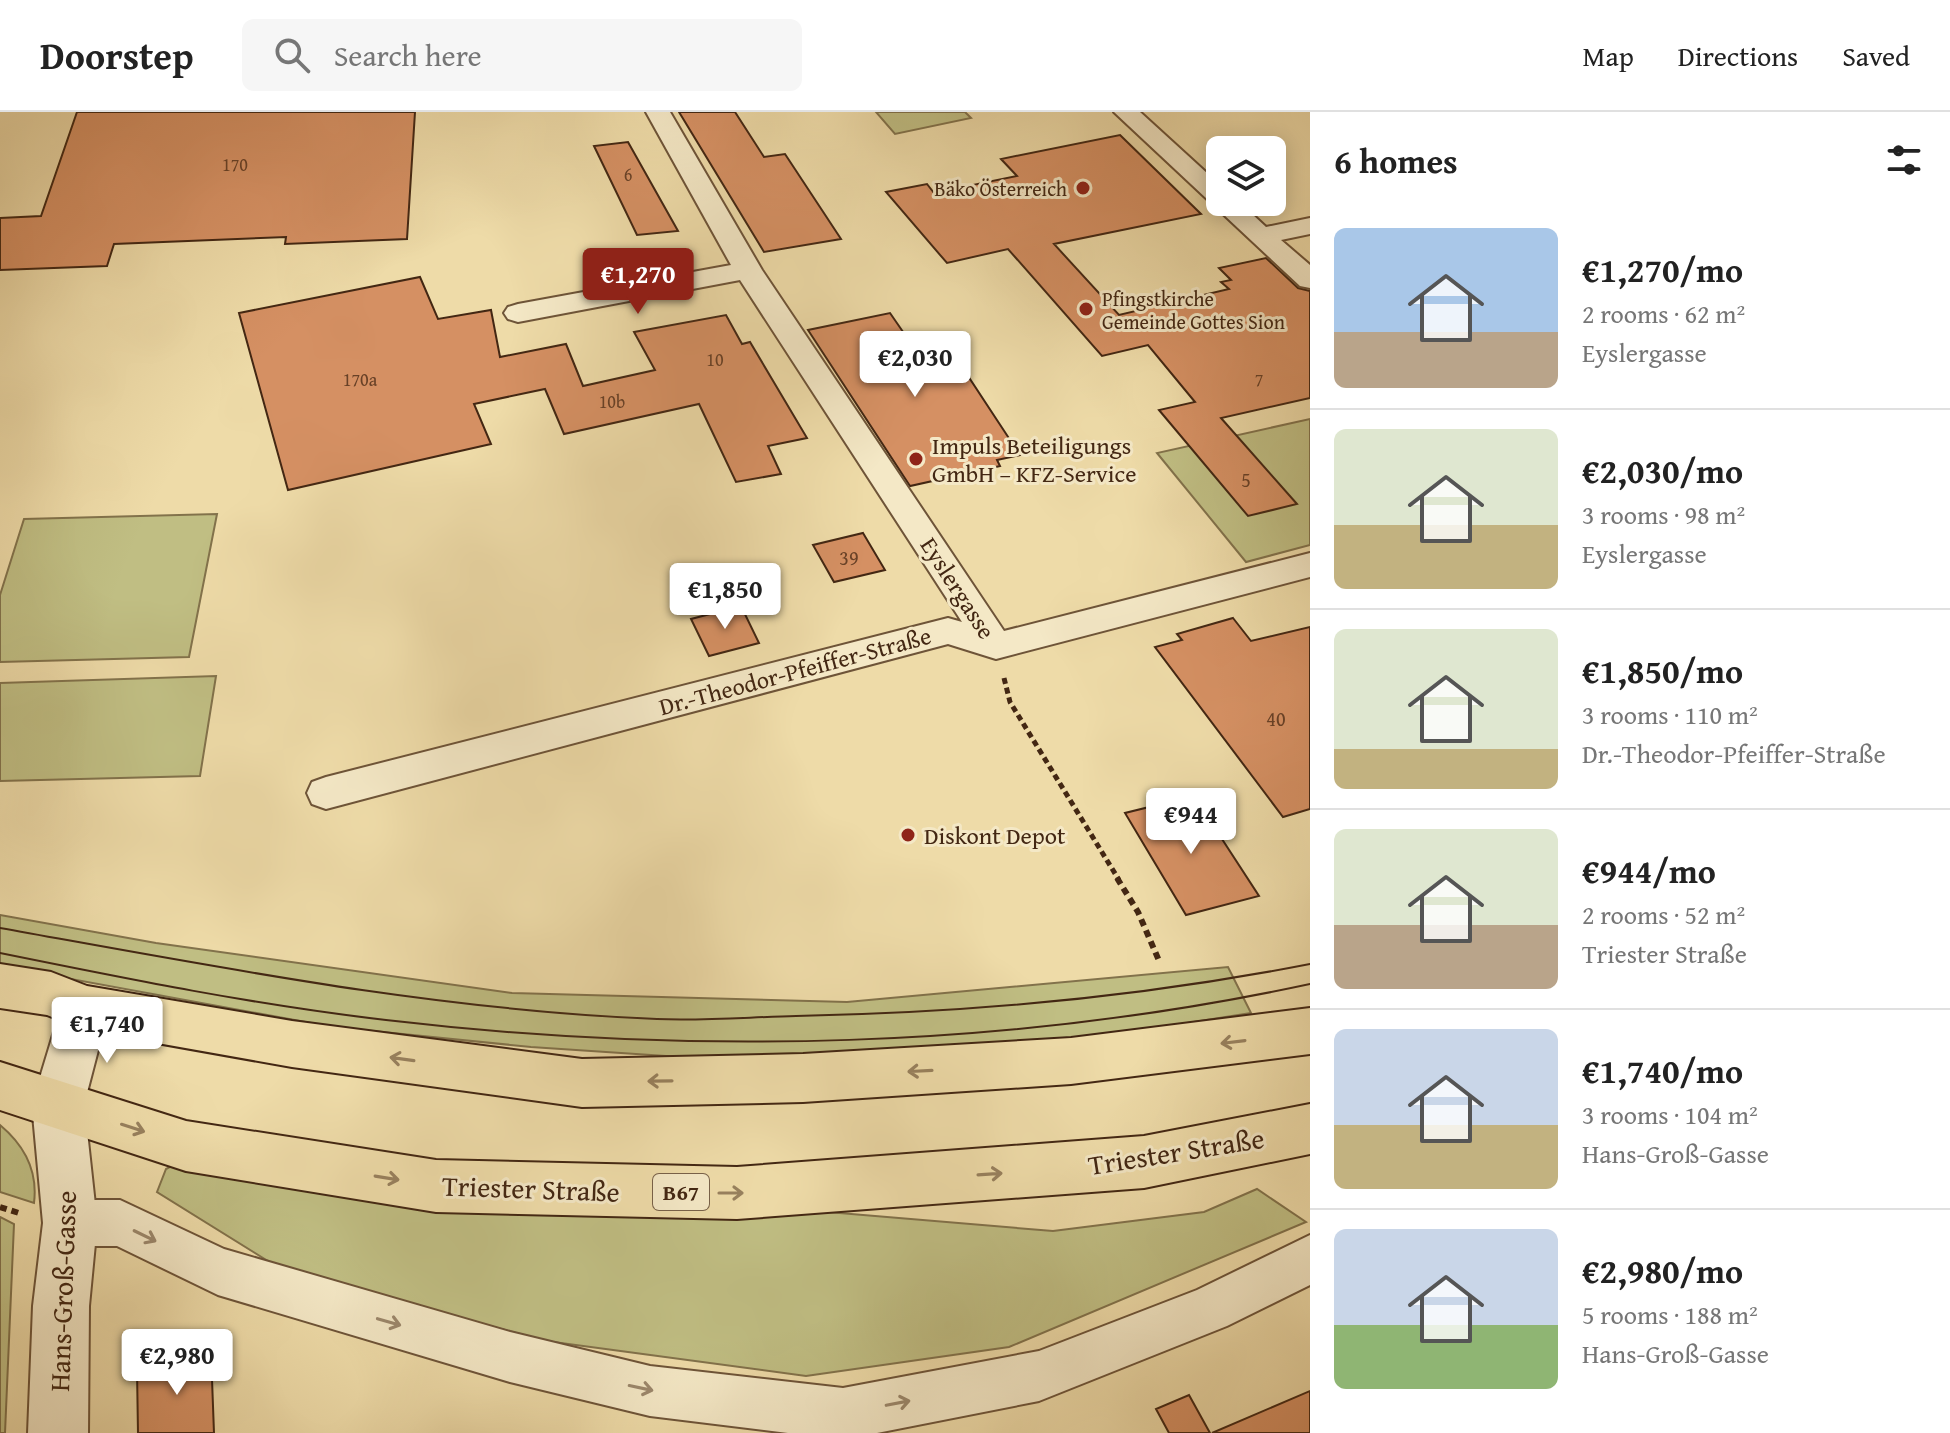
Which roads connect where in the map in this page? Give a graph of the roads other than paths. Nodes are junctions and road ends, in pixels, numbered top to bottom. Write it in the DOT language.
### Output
graph roads {
  1 [pos="658,112"];
  2 [pos="1126,112"];
  3 [pos="1206,186"];
  4 [pos="1238,216"];
  5 [pos="1310,226"];
  6 [pos="1260,236"];
  7 [pos="748,270"];
  8 [pos="1310,280"];
  9 [pos="518,313"];
  10 [pos="1310,565"];
  11 [pos="996,646"];
  12 [pos="326,793"];
  13 [pos="0,986"];
  14 [pos="84,1008"];
  15 [pos="1310,1031"];
  16 [pos="0,1086"];
  17 [pos="58,1104"];
  18 [pos="1310,1129"];
  19 [pos="51,1220"];
  20 [pos="1310,1259"];
  21 [pos="845,1424"];
  22 [pos="58,1433"];
  1 -- 7 [label="street, Eyslergasse"];
  2 -- 3 [label="street"];
  4 -- 6 [label="street"];
  5 -- 6 [label="street"];
  6 -- 8 [label="street"];
  7 -- 9 [label="street"];
  7 -- 11 [label="street, Eyslergasse"];
  10 -- 11 [label="street"];
  11 -- 12 [label="street, Dr.-Theodor-Pfeiffer-Straße"];
  13 -- 14 [label="main road"];
  15 -- 14 [label="main road, one-way"];
  14 -- 17 [label="street, Hans-Groß-Gasse"];
  16 -- 17 [label="main road, Triester Straße / B67"];
  17 -- 18 [label="main road, Triester Straße / B67, one-way"];
  17 -- 19 [label="street, Hans-Groß-Gasse"];
  19 -- 21 [label="street, one-way"];
  19 -- 22 [label="street, Hans-Groß-Gasse"];
  21 -- 20 [label="street, one-way"];
}
